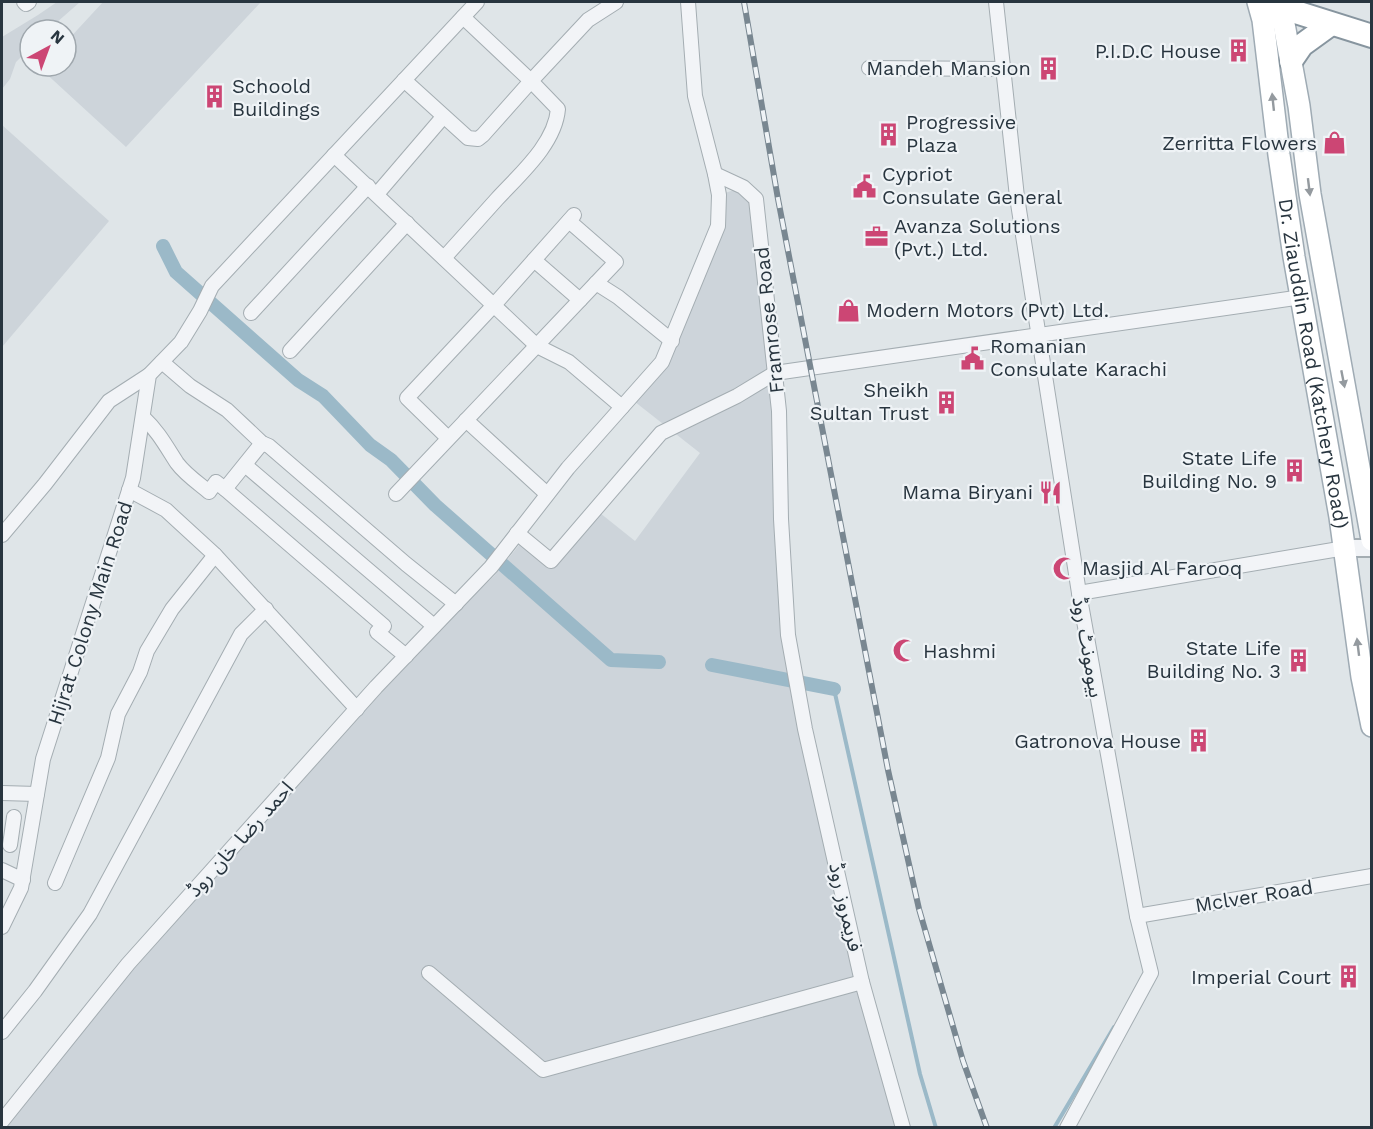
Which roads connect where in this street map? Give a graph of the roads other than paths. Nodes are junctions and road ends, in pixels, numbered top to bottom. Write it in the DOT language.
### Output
graph roads {
  1 [pos="24,2"];
  2 [pos="30,2"];
  3 [pos="477,2"];
  4 [pos="616,2"];
  5 [pos="688,2"];
  6 [pos="996,2"];
  7 [pos="1279,7"];
  8 [pos="463,17"];
  9 [pos="1331,24"];
  10 [pos="1371,26"];
  11 [pos="1371,36"];
  12 [pos="1291,61"];
  13 [pos="869,68"];
  14 [pos="1002,69"];
  15 [pos="404,80"];
  16 [pos="531,81"];
  17 [pos="443,117"];
  18 [pos="334,155"];
  19 [pos="715,174"];
  20 [pos="372,190"];
  21 [pos="407,223"];
  22 [pos="444,258"];
  23 [pos="534,260"];
  24 [pos="596,283"];
  25 [pos="1302,297"];
  26 [pos="580,300"];
  27 [pos="494,305"];
  28 [pos="251,313"];
  29 [pos="1040,334"];
  30 [pos="672,341"];
  31 [pos="537,346"];
  32 [pos="290,351"];
  33 [pos="162,362"];
  34 [pos="775,373"];
  35 [pos="149,375"];
  36 [pos="621,407"];
  37 [pos="143,417"];
  38 [pos="466,420"];
  39 [pos="448,438"];
  40 [pos="262,443"];
  41 [pos="245,465"];
  42 [pos="225,489"];
  43 [pos="129,490"];
  44 [pos="396,494"];
  45 [pos="548,494"];
  46 [pos="517,533"];
  47 [pos="2,535"];
  48 [pos="1371,540"];
  49 [pos="1345,548"];
  50 [pos="1371,548"];
  51 [pos="215,555"];
  52 [pos="1079,593"];
  53 [pos="456,604"];
  54 [pos="266,609"];
  55 [pos="434,626"];
  56 [pos="406,656"];
  57 [pos="797,685"];
  58 [pos="357,709"];
  59 [pos="1371,726"];
  60 [pos="2,793"];
  61 [pos="37,794"];
  62 [pos="14,817"];
  63 [pos="6,847"];
  64 [pos="28,849"];
  65 [pos="2,870"];
  66 [pos="1371,876"];
  67 [pos="23,880"];
  68 [pos="55,883"];
  69 [pos="5,909"];
  70 [pos="1137,916"];
  71 [pos="2,927"];
  72 [pos="429,973"];
  73 [pos="862,982"];
  74 [pos="2,1032"];
  75 [pos="2,1121"];
  76 [pos="903,1128"];
  77 [pos="1067,1128"];
  1 -- 2 [label="street"];
  3 -- 8 [label="street"];
  4 -- 16 [label="street"];
  5 -- 19 [label="street"];
  6 -- 14 [label="street, بیومونٹ روڈ"];
  7 -- 9 [label="highway"];
  7 -- 10 [label="highway"];
  7 -- 12 [label="main road"];
  25 -- 7 [label="main road, Dr. Ziauddin Road (Katchery Road), one-way"];
  8 -- 15 [label="street"];
  8 -- 16 [label="street"];
  9 -- 11 [label="highway"];
  9 -- 12 [label="highway"];
  12 -- 48 [label="main road, one-way"];
  13 -- 14 [label="street"];
  14 -- 29 [label="street, بیومونٹ روڈ"];
  15 -- 17 [label="street"];
  15 -- 18 [label="street"];
  16 -- 17 [label="street"];
  16 -- 22 [label="street"];
  17 -- 20 [label="street"];
  18 -- 20 [label="street"];
  18 -- 33 [label="street"];
  19 -- 30 [label="street, احمد رضا خان روڈ"];
  19 -- 34 [label="street, Framrose Road"];
  20 -- 21 [label="street"];
  20 -- 28 [label="street"];
  21 -- 22 [label="street"];
  21 -- 32 [label="street"];
  22 -- 27 [label="street"];
  23 -- 24 [label="street"];
  23 -- 26 [label="street"];
  23 -- 27 [label="street"];
  24 -- 26 [label="street"];
  24 -- 30 [label="street"];
  25 -- 29 [label="street"];
  25 -- 49 [label="main road, Dr. Ziauddin Road (Katchery Road)"];
  26 -- 31 [label="street"];
  27 -- 31 [label="street"];
  27 -- 39 [label="street"];
  29 -- 34 [label="street"];
  29 -- 52 [label="street, بیومونٹ روڈ"];
  30 -- 36 [label="street, احمد رضا خان روڈ"];
  31 -- 36 [label="street"];
  31 -- 38 [label="street"];
  33 -- 35 [label="street"];
  33 -- 40 [label="street"];
  34 -- 46 [label="street"];
  34 -- 57 [label="street, Framrose Road"];
  35 -- 37 [label="street, Hijrat Colony Main Road"];
  35 -- 47 [label="street"];
  36 -- 45 [label="street, احمد رضا خان روڈ"];
  37 -- 42 [label="street"];
  37 -- 43 [label="street, Hijrat Colony Main Road"];
  38 -- 39 [label="street"];
  38 -- 45 [label="street"];
  39 -- 44 [label="street"];
  40 -- 41 [label="street"];
  40 -- 53 [label="street"];
  41 -- 42 [label="street"];
  41 -- 55 [label="street"];
  42 -- 56 [label="street"];
  43 -- 51 [label="street"];
  43 -- 61 [label="street, Hijrat Colony Main Road"];
  45 -- 46 [label="street, احمد رضا خان روڈ"];
  46 -- 53 [label="street, احمد رضا خان روڈ"];
  49 -- 50 [label="street"];
  49 -- 52 [label="street"];
  59 -- 49 [label="main road, Dr. Ziauddin Road (Katchery Road), one-way"];
  51 -- 54 [label="street"];
  51 -- 68 [label="street"];
  52 -- 70 [label="street, بیومونٹ روڈ"];
  53 -- 55 [label="street, احمد رضا خان روڈ"];
  54 -- 58 [label="street"];
  54 -- 74 [label="street"];
  55 -- 56 [label="street, احمد رضا خان روڈ"];
  56 -- 58 [label="street, احمد رضا خان روڈ"];
  57 -- 73 [label="street, فریمروز روڈ"];
  58 -- 75 [label="street, احمد رضا خان روڈ"];
  60 -- 61 [label="street"];
  61 -- 64 [label="street, Hijrat Colony Main Road"];
  62 -- 63 [label="street"];
  63 -- 64 [label="street"];
  64 -- 67 [label="street, Hijrat Colony Main Road"];
  65 -- 67 [label="street"];
  66 -- 70 [label="street, Mclver Road"];
  67 -- 69 [label="street, Hijrat Colony Main Road"];
  69 -- 71 [label="street, Hijrat Colony Main Road"];
  70 -- 77 [label="street, بیومونٹ روڈ"];
  72 -- 73 [label="street"];
  73 -- 76 [label="street, فریمروز روڈ"];
}
